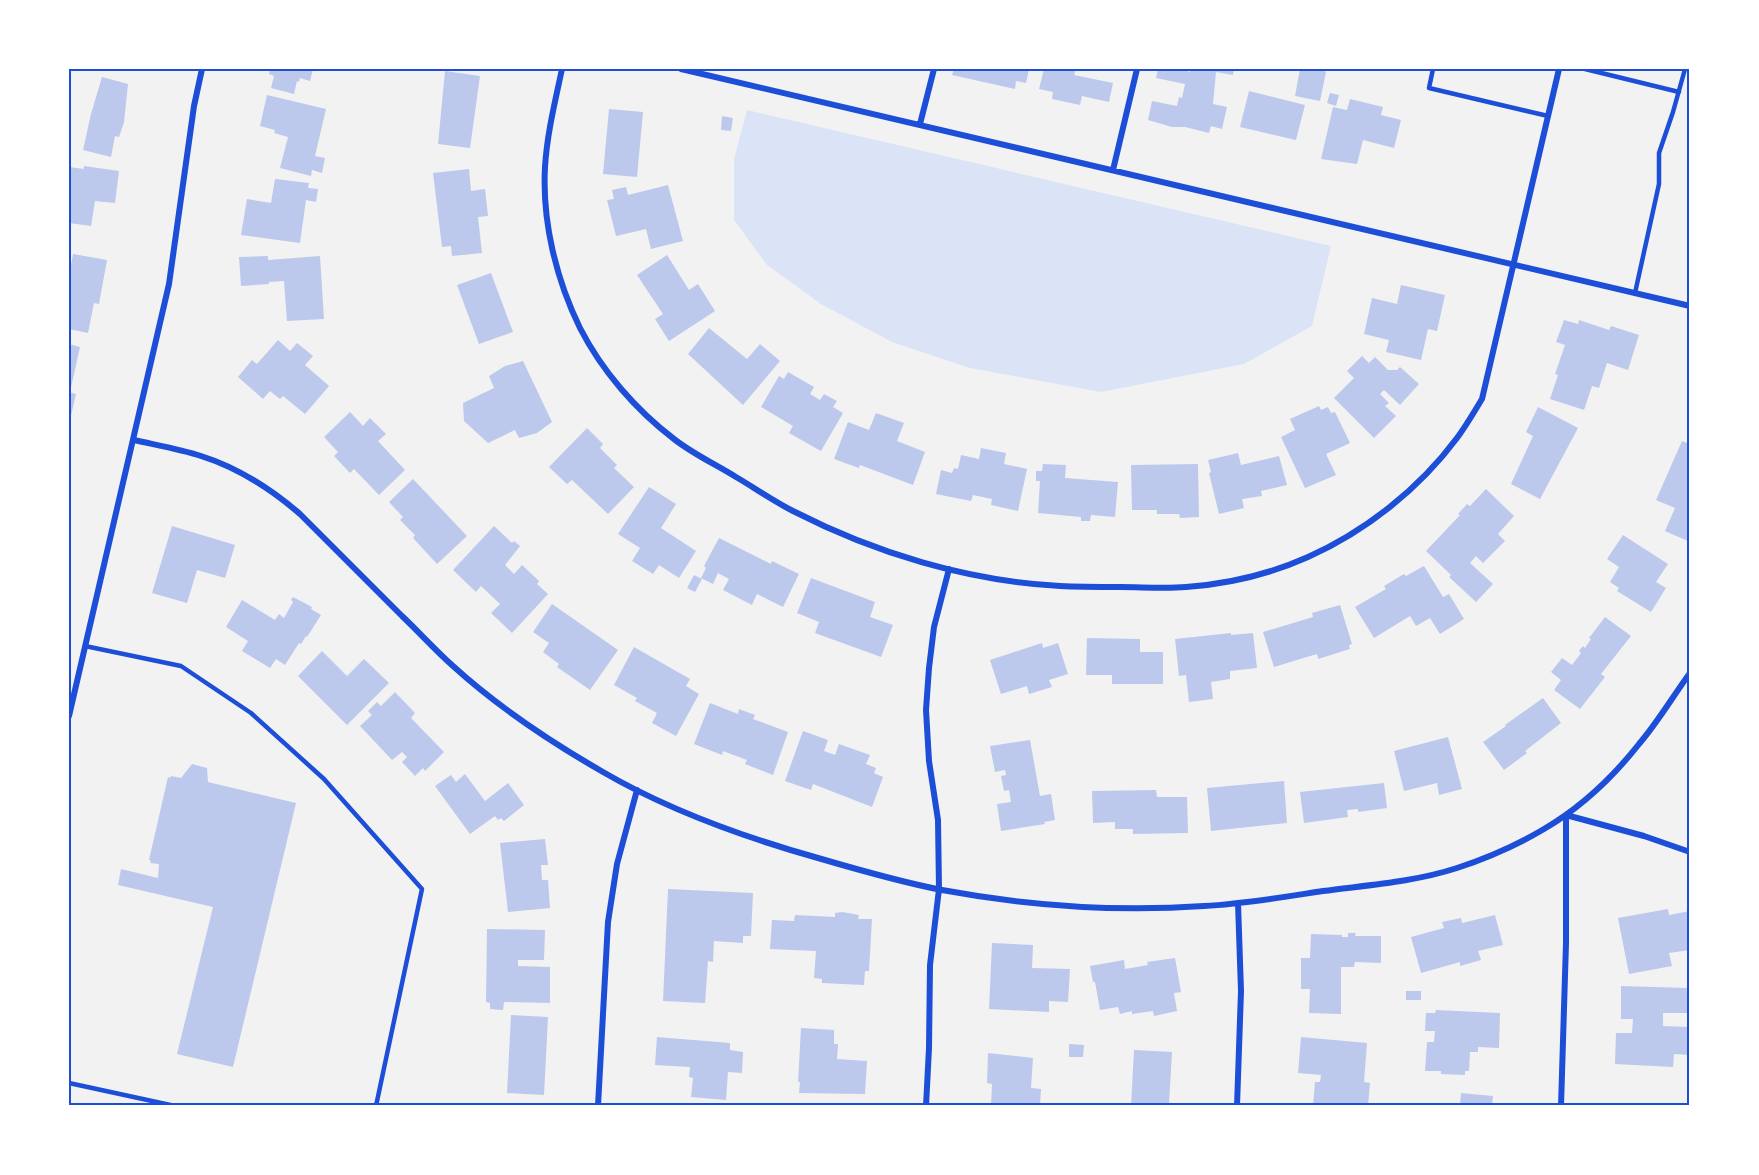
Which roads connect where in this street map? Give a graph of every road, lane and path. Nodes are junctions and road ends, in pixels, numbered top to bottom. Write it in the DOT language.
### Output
graph roads {
  1 [pos="202,69"];
  2 [pos="562,69"];
  3 [pos="681,69"];
  4 [pos="934,69"];
  5 [pos="1137,69"];
  6 [pos="1433,69"];
  7 [pos="1559,69"];
  8 [pos="1585,69"];
  9 [pos="1685,69"];
  10 [pos="1679,92"];
  11 [pos="1548,116"];
  12 [pos="920,124"];
  13 [pos="1113,170"];
  14 [pos="1514,263"];
  15 [pos="1635,292"];
  16 [pos="1690,306"];
  17 [pos="134,440"];
  18 [pos="949,569"];
  19 [pos="85,646"];
  20 [pos="1690,672"];
  21 [pos="69,716"];
  22 [pos="637,790"];
  23 [pos="1566,815"];
  24 [pos="1690,852"];
  25 [pos="939,889"];
  26 [pos="1238,903"];
  27 [pos="69,1083"];
  28 [pos="175,1106"];
  29 [pos="376,1106"];
  30 [pos="598,1106"];
  31 [pos="926,1106"];
  32 [pos="1237,1106"];
  33 [pos="1561,1106"];
  1 -- 17 [label="street"];
  2 -- 18 [label="street"];
  3 -- 12 [label="street"];
  4 -- 12 [label="street"];
  5 -- 13 [label="street"];
  6 -- 11 [label="lane"];
  7 -- 11 [label="street"];
  8 -- 10 [label="lane"];
  9 -- 10 [label="lane"];
  10 -- 15 [label="lane"];
  11 -- 14 [label="street"];
  12 -- 13 [label="street"];
  13 -- 14 [label="street"];
  14 -- 15 [label="street"];
  14 -- 18 [label="street"];
  15 -- 16 [label="street"];
  17 -- 19 [label="street"];
  17 -- 22 [label="street"];
  18 -- 25 [label="street"];
  19 -- 21 [label="street"];
  19 -- 29 [label="lane"];
  20 -- 23 [label="street"];
  22 -- 25 [label="street"];
  22 -- 30 [label="street"];
  23 -- 24 [label="street"];
  23 -- 26 [label="street"];
  23 -- 33 [label="street"];
  25 -- 26 [label="street"];
  25 -- 31 [label="street"];
  26 -- 32 [label="street"];
  27 -- 28 [label="lane"];
}
